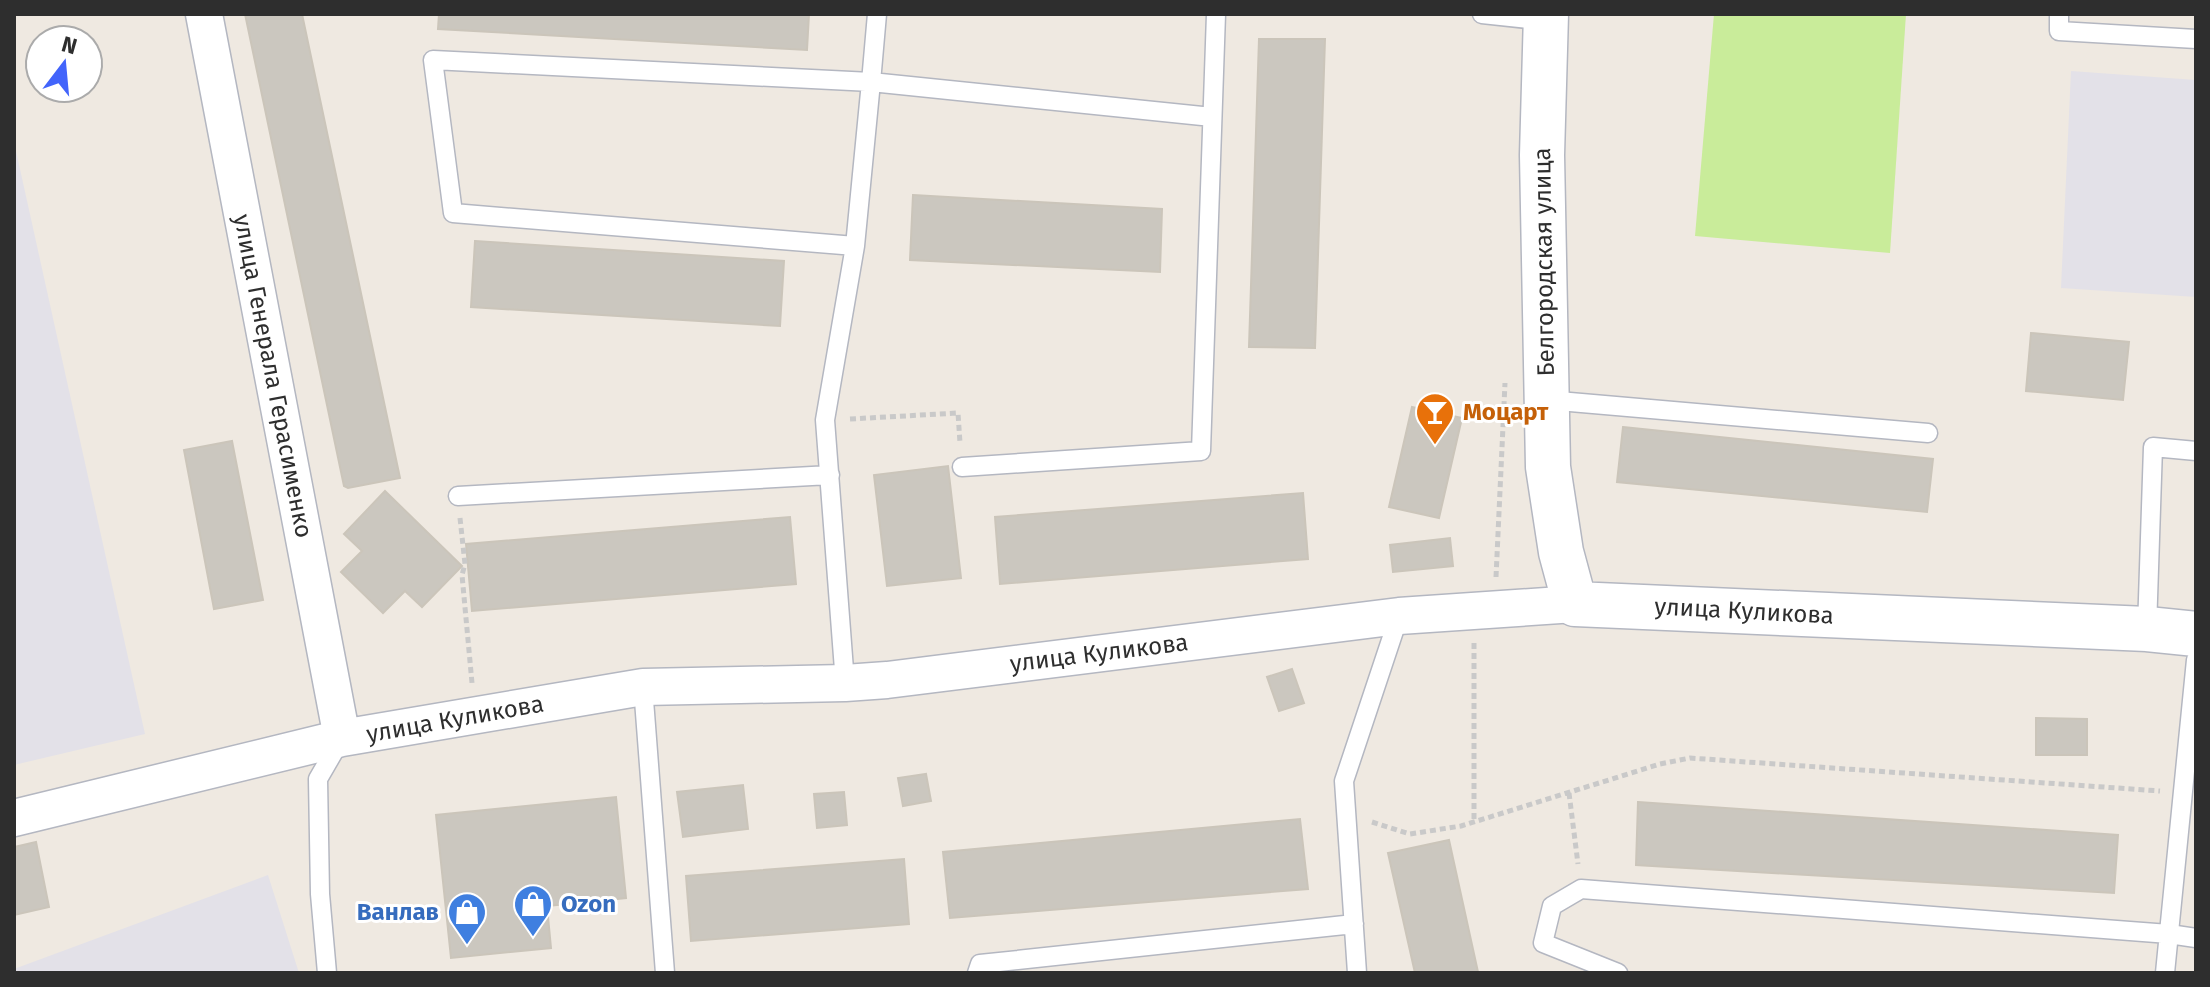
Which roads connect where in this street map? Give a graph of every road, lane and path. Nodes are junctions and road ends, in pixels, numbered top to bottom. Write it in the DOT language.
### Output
graph roads {
  1 [pos="204,14"];
  2 [pos="877,14"];
  3 [pos="1216,14"];
  4 [pos="1482,14"];
  5 [pos="2059,14"];
  6 [pos="1546,17"];
  7 [pos="2196,39"];
  8 [pos="871,82"];
  9 [pos="1212,117"];
  10 [pos="855,246"];
  11 [pos="1505,381"];
  12 [pos="1547,400"];
  13 [pos="825,420"];
  14 [pos="1928,433"];
  15 [pos="2196,451"];
  16 [pos="962,467"];
  17 [pos="830,475"];
  18 [pos="458,496"];
  19 [pos="1575,604"];
  20 [pos="1473,611"];
  21 [pos="1399,616"];
  22 [pos="2147,629"];
  23 [pos="2196,634"];
  24 [pos="2196,660"];
  25 [pos="845,683"];
  26 [pos="643,687"];
  27 [pos="475,716"];
  28 [pos="342,738"];
  29 [pos="1569,793"];
  30 [pos="2183,793"];
  31 [pos="1346,811"];
  32 [pos="14,818"];
  33 [pos="1474,822"];
  34 [pos="1581,889"];
  35 [pos="1354,924"];
  36 [pos="2169,934"];
  37 [pos="2196,938"];
  38 [pos="327,973"];
  39 [pos="665,973"];
  40 [pos="977,973"];
  41 [pos="1357,973"];
  42 [pos="1618,973"];
  43 [pos="2165,973"];
  1 -- 28 [label="street, улица Генерала Герасименко"];
  2 -- 8 [label="lane"];
  3 -- 9 [label="lane"];
  4 -- 6 [label="lane"];
  5 -- 7 [label="lane"];
  6 -- 12 [label="main road, Белгородская улица"];
  8 -- 9 [label="lane"];
  8 -- 10 [label="lane"];
  8 -- 10 [label="lane"];
  9 -- 16 [label="lane"];
  10 -- 13 [label="lane"];
  11 -- 20 [label="path"];
  12 -- 14 [label="lane"];
  12 -- 19 [label="main road, Белгородская улица"];
  13 -- 16 [label="path"];
  13 -- 17 [label="lane"];
  15 -- 22 [label="lane"];
  17 -- 18 [label="lane"];
  17 -- 25 [label="lane"];
  18 -- 27 [label="path"];
  19 -- 20 [label="street, улица Куликова"];
  19 -- 22 [label="main road, улица Куликова"];
  20 -- 21 [label="street, улица Куликова"];
  20 -- 33 [label="path"];
  21 -- 25 [label="street, улица Куликова"];
  21 -- 31 [label="lane"];
  22 -- 23 [label="main road, улица Куликова"];
  24 -- 30 [label="lane"];
  25 -- 26 [label="street, улица Куликова"];
  26 -- 27 [label="street, улица Куликова"];
  26 -- 39 [label="lane"];
  27 -- 28 [label="street, улица Куликова"];
  28 -- 32 [label="street, улица Куликова"];
  28 -- 38 [label="lane"];
  29 -- 30 [label="path"];
  29 -- 33 [label="path"];
  29 -- 34 [label="path"];
  30 -- 36 [label="lane"];
  31 -- 33 [label="path"];
  31 -- 35 [label="lane"];
  34 -- 36 [label="lane"];
  34 -- 42 [label="lane"];
  35 -- 40 [label="lane"];
  35 -- 41 [label="lane"];
  36 -- 37 [label="lane"];
  36 -- 43 [label="lane"];
}
